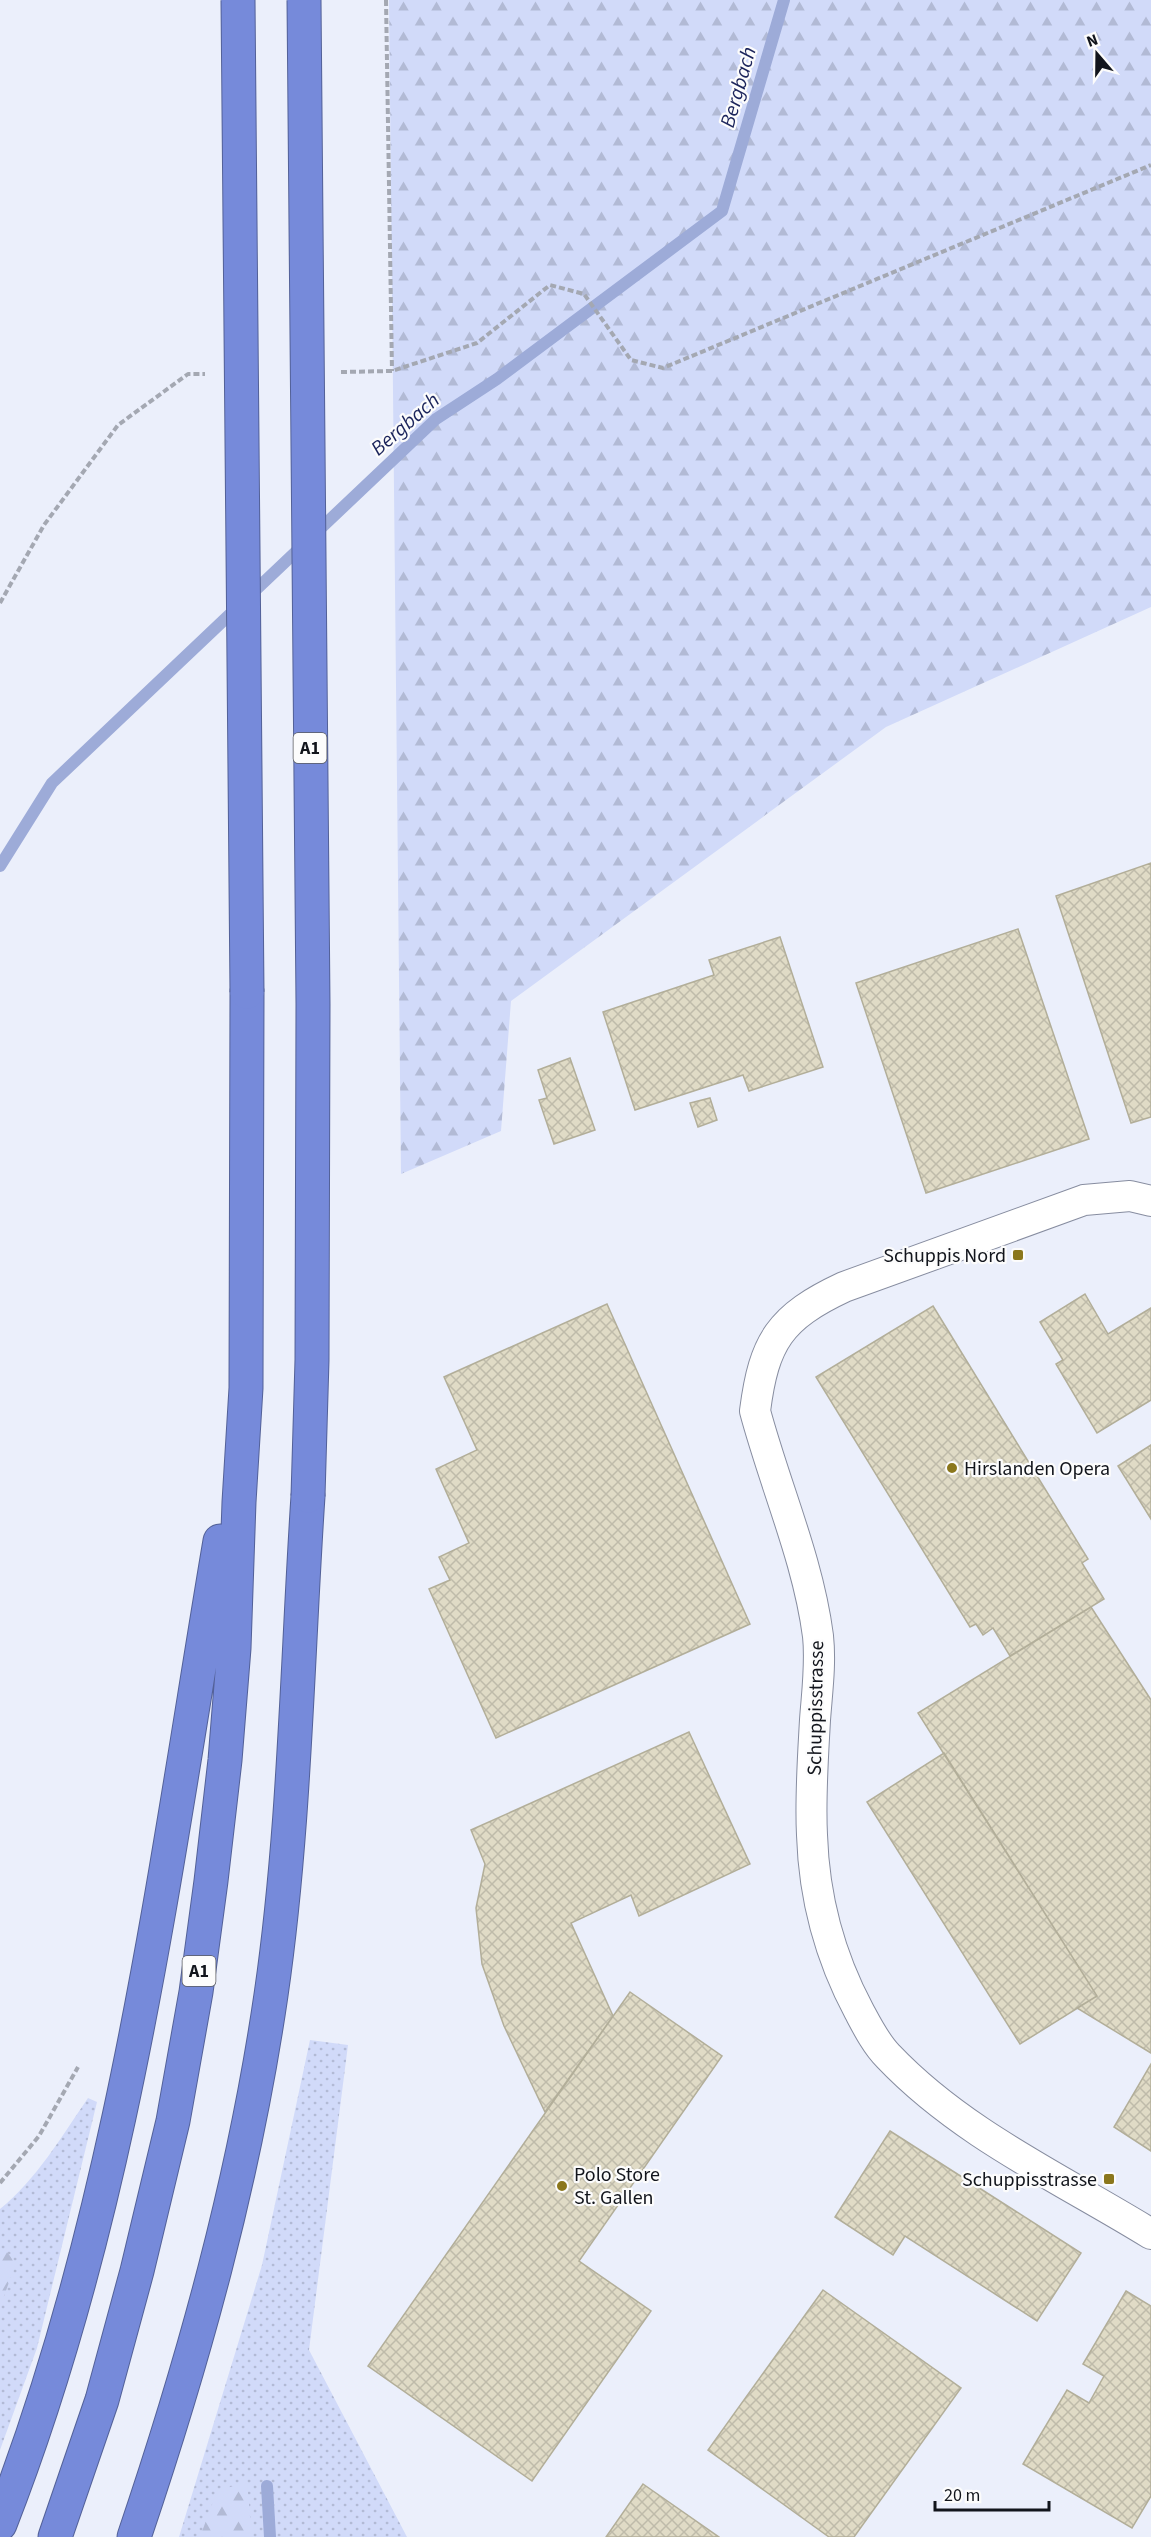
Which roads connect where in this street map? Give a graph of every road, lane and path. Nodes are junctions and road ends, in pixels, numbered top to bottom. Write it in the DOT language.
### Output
graph roads {
  1 [pos="238,0"];
  2 [pos="304,0"];
  3 [pos="386,0"];
  4 [pos="1151,165"];
  5 [pos="584,294"];
  6 [pos="392,371"];
  7 [pos="1151,1201"];
  8 [pos="246,1388"];
  9 [pos="78,2067"];
  10 [pos="0,2183"];
  11 [pos="1151,2234"];
  12 [pos="0,2524"];
  13 [pos="55,2537"];
  14 [pos="134,2537"];
  1 -- 8 [label="highway, A1, bridge"];
  2 -- 14 [label="highway, A1, bridge"];
  3 -- 6 [label="path"];
  4 -- 5 [label="path"];
  7 -- 11 [label="street, Schuppisstrasse"];
  8 -- 12 [label="highway, A1"];
  8 -- 13 [label="highway, A1"];
  9 -- 10 [label="path"];
}
